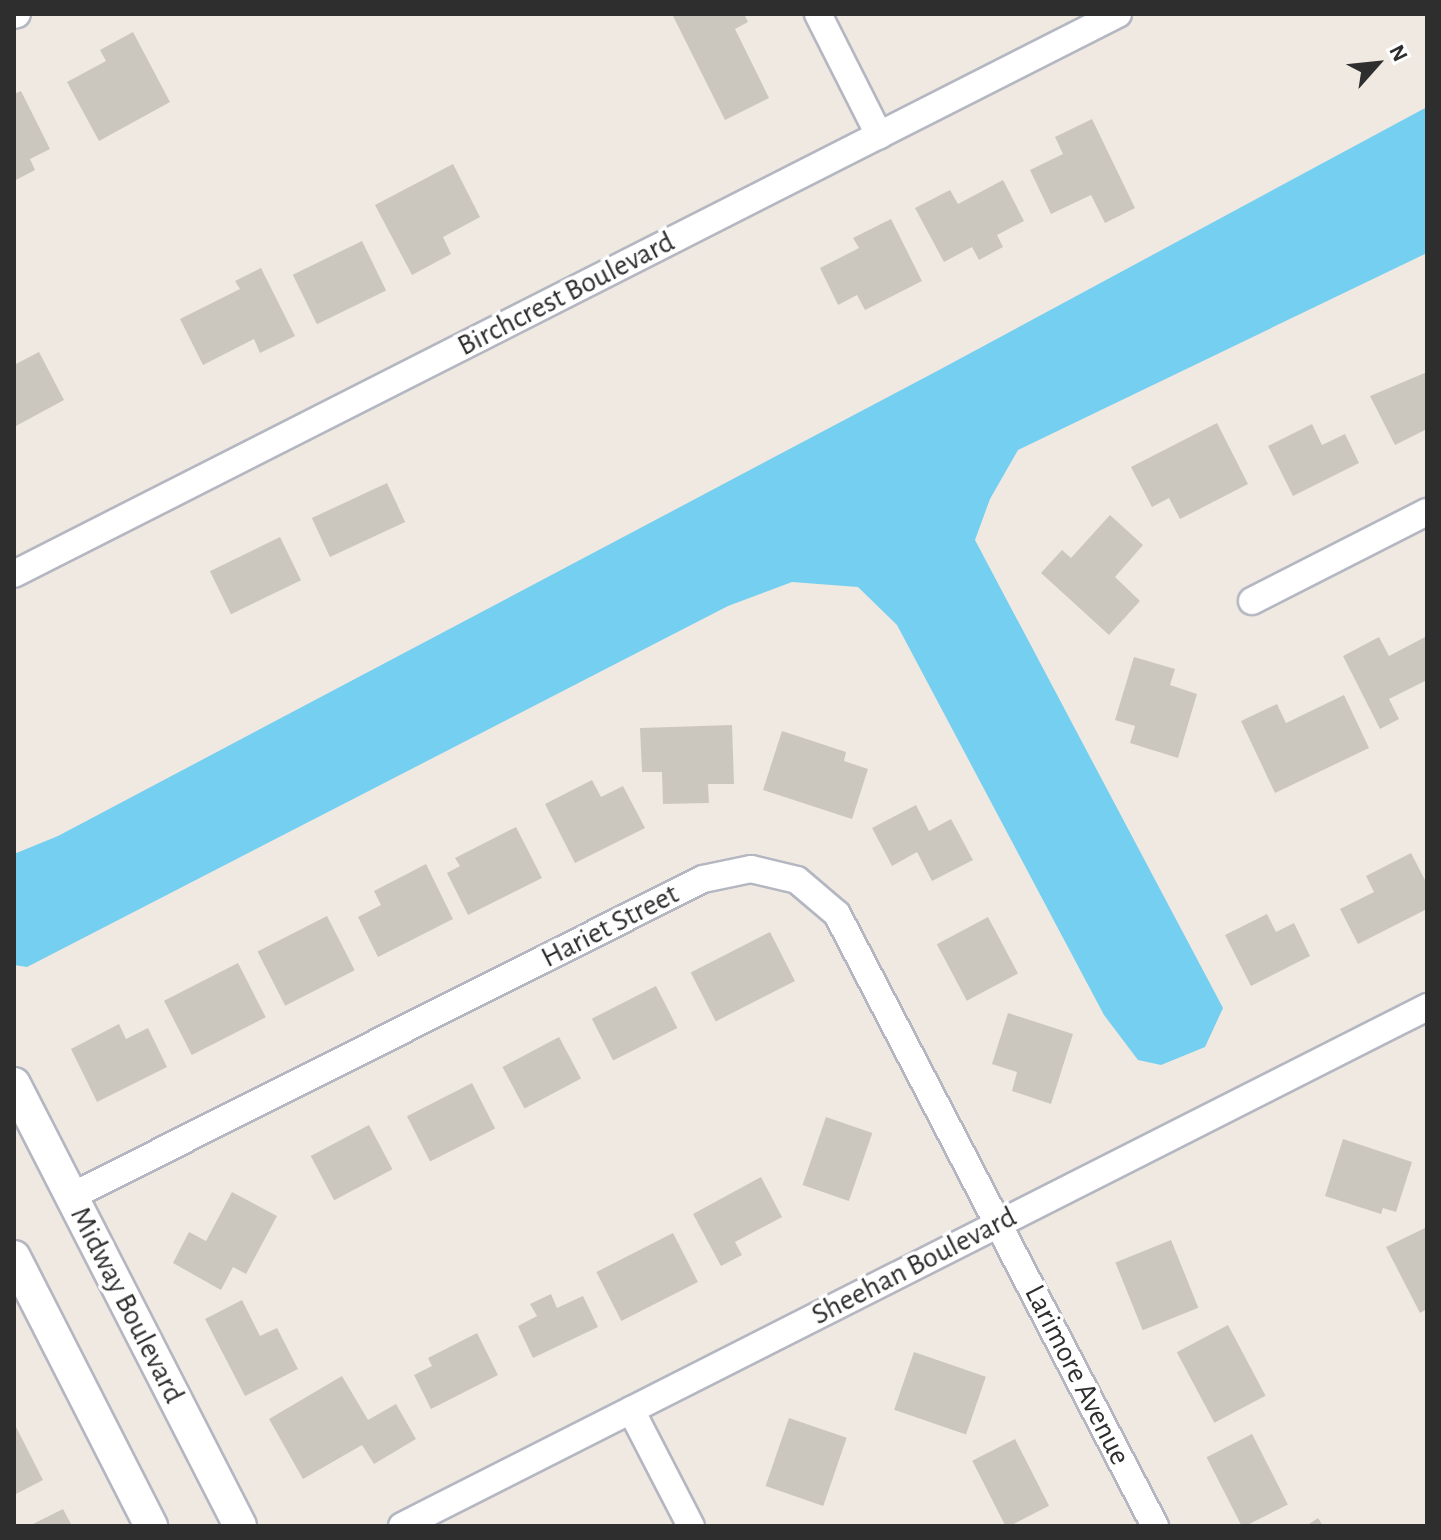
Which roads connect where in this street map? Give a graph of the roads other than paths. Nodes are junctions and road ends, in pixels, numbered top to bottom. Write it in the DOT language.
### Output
graph roads {
  1 [pos="818,14"];
  2 [pos="1118,14"];
  3 [pos="879,135"];
  4 [pos="1427,512"];
  5 [pos="14,574"];
  6 [pos="1252,601"];
  7 [pos="1424,1015"];
  8 [pos="14,1084"];
  9 [pos="72,1196"];
  10 [pos="999,1223"];
  11 [pos="14,1257"];
  12 [pos="631,1410"];
  13 [pos="151,1526"];
  14 [pos="240,1526"];
  15 [pos="402,1526"];
  16 [pos="691,1526"];
  17 [pos="1155,1526"];
  1 -- 3 [label="street"];
  2 -- 3 [label="street, Birchcrest Boulevard"];
  3 -- 5 [label="street, Birchcrest Boulevard"];
  4 -- 6 [label="street"];
  7 -- 10 [label="street, Sheehan Boulevard"];
  8 -- 9 [label="street, Midway Boulevard"];
  9 -- 10 [label="street, Hariet Street"];
  9 -- 14 [label="street, Midway Boulevard"];
  10 -- 12 [label="street, Sheehan Boulevard"];
  10 -- 17 [label="street, Larimore Avenue"];
  11 -- 13 [label="street"];
  12 -- 15 [label="street, Sheehan Boulevard"];
  12 -- 16 [label="street"];
}
